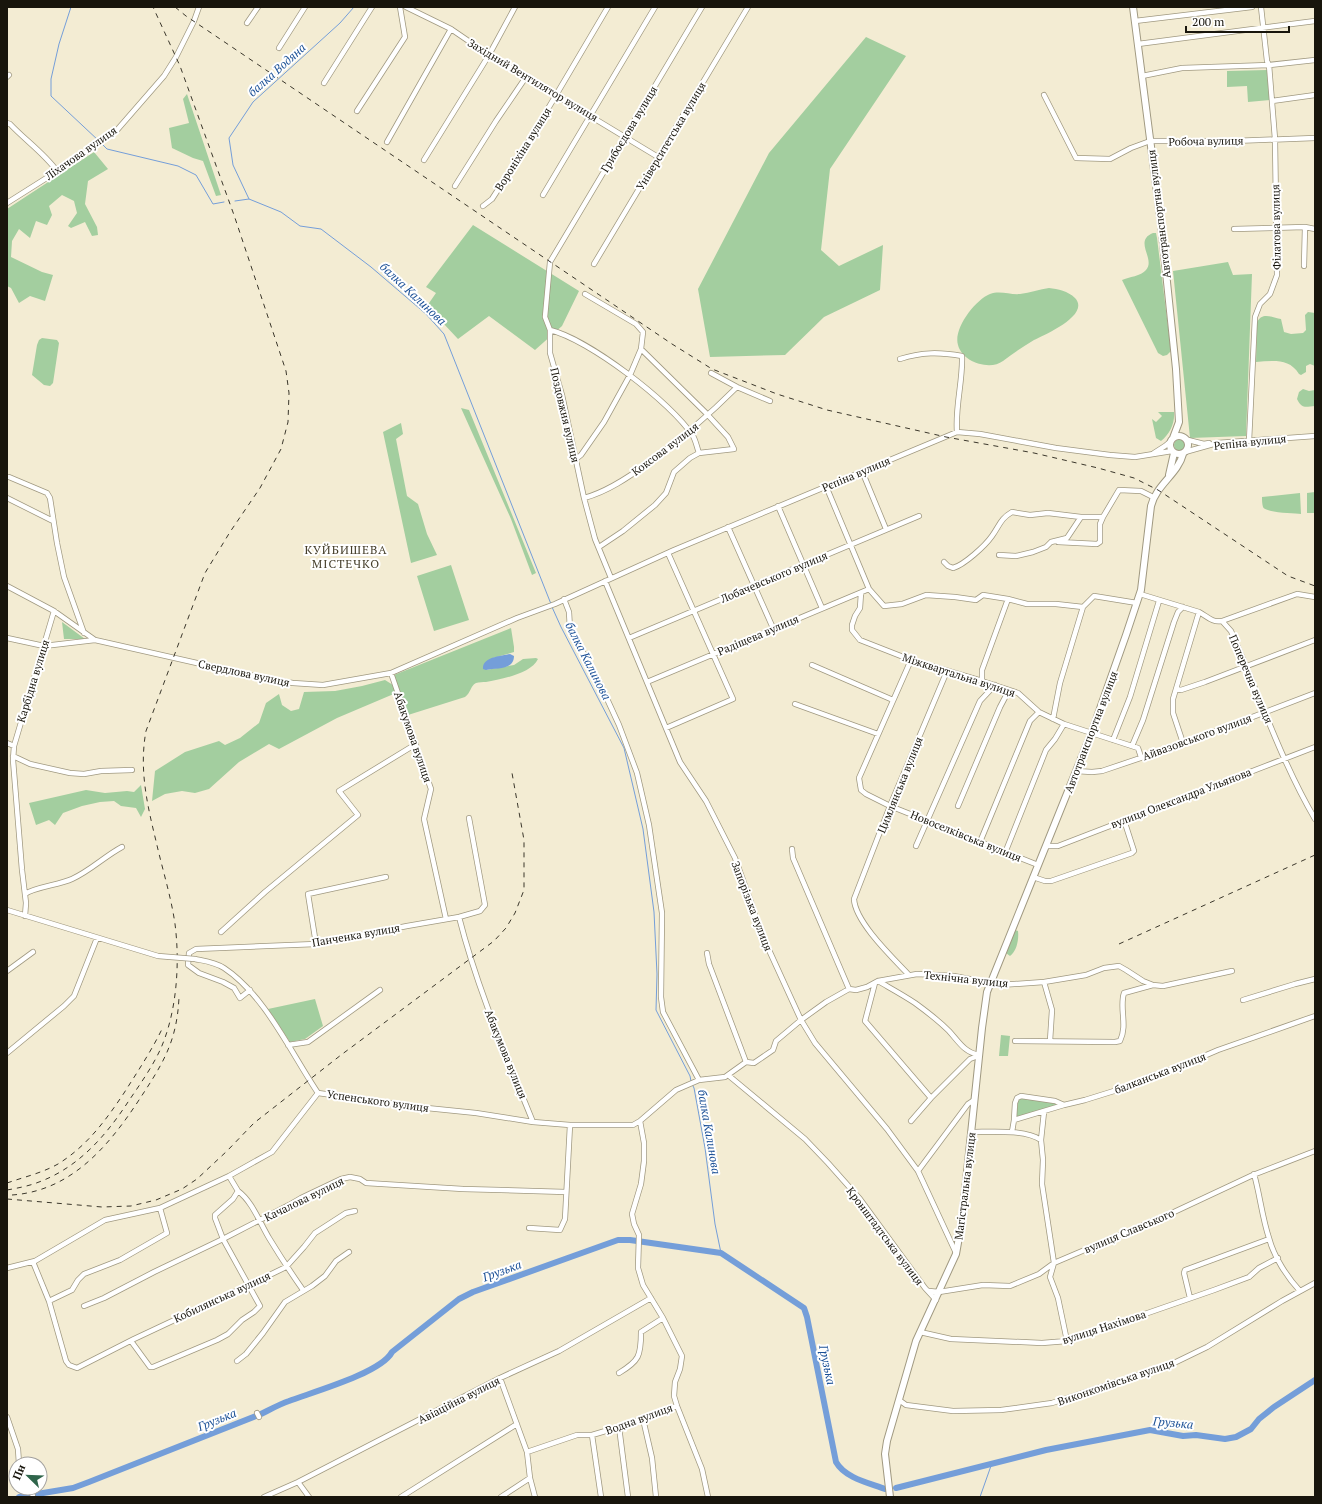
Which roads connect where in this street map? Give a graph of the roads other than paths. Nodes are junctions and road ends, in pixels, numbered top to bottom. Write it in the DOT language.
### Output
graph roads {
  1 [pos="199,7"];
  2 [pos="258,7"];
  3 [pos="305,7"];
  4 [pos="372,7"];
  5 [pos="400,7"];
  6 [pos="406,7"];
  7 [pos="515,7"];
  8 [pos="608,7"];
  9 [pos="655,7"];
  10 [pos="702,7"];
  11 [pos="748,7"];
  12 [pos="1133,7"];
  13 [pos="1252,7"];
  14 [pos="1261,7"];
  15 [pos="1135,21"];
  16 [pos="1315,21"];
  17 [pos="247,23"];
  18 [pos="1264,27"];
  19 [pos="451,29"];
  20 [pos="1138,44"];
  21 [pos="279,48"];
  22 [pos="490,55"];
  23 [pos="1315,60"];
  24 [pos="1269,65"];
  25 [pos="1142,76"];
  26 [pos="526,77"];
  27 [pos="324,83"];
  28 [pos="556,95"];
  29 [pos="1044,95"];
  30 [pos="1315,95"];
  31 [pos="1272,101"];
  32 [pos="357,111"];
  33 [pos="591,115"];
  34 [pos="7,123"];
  35 [pos="625,136"];
  36 [pos="1315,138"];
  37 [pos="1275,139"];
  38 [pos="1150,141"];
  39 [pos="387,142"];
  40 [pos="658,157"];
  41 [pos="424,160"];
  42 [pos="57,171"];
  43 [pos="455,186"];
  44 [pos="543,195"];
  45 [pos="7,203"];
  46 [pos="484,206"];
  47 [pos="1305,227"];
  48 [pos="1276,228"];
  49 [pos="1234,229"];
  50 [pos="1315,229"];
  51 [pos="557,250"];
  52 [pos="594,264"];
  53 [pos="1304,266"];
  54 [pos="585,294"];
  55 [pos="550,330"];
  56 [pos="641,349"];
  57 [pos="900,359"];
  58 [pos="710,373"];
  59 [pos="630,375"];
  60 [pos="737,387"];
  61 [pos="770,400"];
  62 [pos="708,415"];
  63 [pos="1179,422"];
  64 [pos="690,432"];
  65 [pos="957,432"];
  66 [pos="1315,436"];
  67 [pos="1172,439"];
  68 [pos="1187,439"];
  69 [pos="1249,441"];
  70 [pos="1217,443"];
  71 [pos="1173,452"];
  72 [pos="699,453"];
  73 [pos="1184,453"];
  74 [pos="1150,455"];
  75 [pos="576,459"];
  76 [pos="862,471"];
  77 [pos="9,476"];
  78 [pos="1169,477"];
  79 [pos="826,486"];
  80 [pos="1154,497"];
  81 [pos="7,498"];
  82 [pos="584,498"];
  83 [pos="778,506"];
  84 [pos="919,516"];
  85 [pos="1081,517"];
  86 [pos="1102,517"];
  87 [pos="53,521"];
  88 [pos="728,527"];
  89 [pos="886,529"];
  90 [pos="1051,542"];
  91 [pos="851,545"];
  92 [pos="599,547"];
  93 [pos="668,553"];
  94 [pos="999,555"];
  95 [pos="944,562"];
  96 [pos="803,566"];
  97 [pos="611,578"];
  98 [pos="605,581"];
  99 [pos="7,586"];
  100 [pos="755,586"];
  101 [pos="869,589"];
  102 [pos="861,593"];
  103 [pos="1140,594"];
  104 [pos="1315,598"];
  105 [pos="564,599"];
  106 [pos="1008,599"];
  107 [pos="1159,601"];
  108 [pos="1137,603"];
  109 [pos="555,604"];
  110 [pos="1083,607"];
  111 [pos="1183,607"];
  112 [pos="822,608"];
  113 [pos="54,611"];
  114 [pos="694,611"];
  115 [pos="1199,612"];
  116 [pos="1222,621"];
  117 [pos="773,628"];
  118 [pos="84,633"];
  119 [pos="7,638"];
  120 [pos="629,638"];
  121 [pos="95,640"];
  122 [pos="1315,640"];
  123 [pos="44,646"];
  124 [pos="712,654"];
  125 [pos="911,660"];
  126 [pos="812,665"];
  127 [pos="1246,666"];
  128 [pos="947,671"];
  129 [pos="391,673"];
  130 [pos="982,681"];
  131 [pos="647,682"];
  132 [pos="995,685"];
  133 [pos="1176,689"];
  134 [pos="1009,690"];
  135 [pos="1315,693"];
  136 [pos="893,700"];
  137 [pos="795,704"];
  138 [pos="1040,712"];
  139 [pos="1265,712"];
  140 [pos="1053,719"];
  141 [pos="1064,724"];
  142 [pos="666,728"];
  143 [pos="878,734"];
  144 [pos="1091,734"];
  145 [pos="1113,740"];
  146 [pos="7,743"];
  147 [pos="416,744"];
  148 [pos="1182,744"];
  149 [pos="14,746"];
  150 [pos="1132,746"];
  151 [pos="1315,747"];
  152 [pos="13,756"];
  153 [pos="1141,757"];
  154 [pos="1284,759"];
  155 [pos="132,770"];
  156 [pos="1076,771"];
  157 [pos="890,806"];
  158 [pos="958,806"];
  159 [pos="469,818"];
  160 [pos="1315,819"];
  161 [pos="927,820"];
  162 [pos="1124,820"];
  163 [pos="980,842"];
  164 [pos="916,846"];
  165 [pos="1046,846"];
  166 [pos="122,847"];
  167 [pos="792,850"];
  168 [pos="1005,852"];
  169 [pos="1038,865"];
  170 [pos="386,877"];
  171 [pos="1033,877"];
  172 [pos="25,894"];
  173 [pos="7,910"];
  174 [pos="25,916"];
  175 [pos="459,917"];
  176 [pos="446,919"];
  177 [pos="221,932"];
  178 [pos="97,938"];
  179 [pos="316,944"];
  180 [pos="33,952"];
  181 [pos="707,953"];
  182 [pos="7,971"];
  183 [pos="1232,971"];
  184 [pos="909,975"];
  185 [pos="1315,979"];
  186 [pos="876,982"];
  187 [pos="1044,982"];
  188 [pos="990,984"];
  189 [pos="1154,985"];
  190 [pos="849,989"];
  191 [pos="250,990"];
  192 [pos="380,990"];
  193 [pos="1243,1000"];
  194 [pos="1315,1016"];
  195 [pos="801,1020"];
  196 [pos="1015,1041"];
  197 [pos="1050,1041"];
  198 [pos="288,1045"];
  199 [pos="7,1053"];
  200 [pos="979,1055"];
  201 [pos="746,1062"];
  202 [pos="726,1076"];
  203 [pos="699,1080"];
  204 [pos="318,1093"];
  205 [pos="931,1098"];
  206 [pos="974,1100"];
  207 [pos="1064,1105"];
  208 [pos="1044,1112"];
  209 [pos="1014,1120"];
  210 [pos="640,1121"];
  211 [pos="911,1121"];
  212 [pos="533,1122"];
  213 [pos="570,1125"];
  214 [pos="972,1132"];
  215 [pos="1012,1132"];
  216 [pos="1041,1140"];
  217 [pos="1315,1151"];
  218 [pos="918,1170"];
  219 [pos="1254,1174"];
  220 [pos="229,1176"];
  221 [pos="238,1191"];
  222 [pos="566,1192"];
  223 [pos="160,1208"];
  224 [pos="355,1211"];
  225 [pos="259,1221"];
  226 [pos="529,1228"];
  227 [pos="223,1239"];
  228 [pos="1269,1239"];
  229 [pos="349,1252"];
  230 [pos="956,1254"];
  231 [pos="1278,1258"];
  232 [pos="33,1262"];
  233 [pos="1054,1263"];
  234 [pos="286,1266"];
  235 [pos="7,1268"];
  236 [pos="1315,1283"];
  237 [pos="249,1285"];
  238 [pos="303,1290"];
  239 [pos="929,1291"];
  240 [pos="1300,1291"];
  241 [pos="939,1292"];
  242 [pos="651,1298"];
  243 [pos="1190,1298"];
  244 [pos="936,1300"];
  245 [pos="49,1301"];
  246 [pos="84,1306"];
  247 [pos="663,1318"];
  248 [pos="920,1332"];
  249 [pos="1067,1340"];
  250 [pos="131,1341"];
  251 [pos="237,1361"];
  252 [pos="619,1373"];
  253 [pos="500,1378"];
  254 [pos="899,1400"];
  255 [pos="677,1406"];
  256 [pos="7,1418"];
  257 [pos="643,1419"];
  258 [pos="517,1424"];
  259 [pos="619,1427"];
  260 [pos="592,1435"];
  261 [pos="527,1452"];
  262 [pos="18,1456"];
  263 [pos="530,1478"];
  264 [pos="298,1482"];
  265 [pos="264,1497"];
  266 [pos="309,1497"];
  267 [pos="401,1497"];
  268 [pos="501,1497"];
  269 [pos="535,1497"];
  270 [pos="601,1497"];
  271 [pos="628,1497"];
  272 [pos="656,1497"];
  273 [pos="708,1497"];
  274 [pos="890,1497"];
  1 -- 42 [label="street, Ліхачова вулиця"];
  2 -- 17 [label="street"];
  3 -- 21 [label="street"];
  4 -- 27 [label="street"];
  5 -- 32 [label="street"];
  6 -- 19 [label="street, Західний Вентилятор вулиця"];
  7 -- 22 [label="street"];
  8 -- 28 [label="street, Вороніхіна вулиця"];
  9 -- 33 [label="street"];
  10 -- 35 [label="street, Грибоєдова вулиця"];
  11 -- 40 [label="street, Університетська вулиця"];
  12 -- 15 [label="main road, Автотранспортна вулиця"];
  13 -- 15 [label="street"];
  14 -- 18 [label="street, Філатова вулиця"];
  15 -- 20 [label="main road, Автотранспортна вулиця"];
  16 -- 18 [label="street"];
  18 -- 20 [label="street"];
  18 -- 24 [label="street, Філатова вулиця"];
  19 -- 22 [label="street, Західний Вентилятор вулиця"];
  19 -- 39 [label="street"];
  20 -- 25 [label="main road, Автотранспортна вулиця"];
  22 -- 26 [label="street, Західний Вентилятор вулиця"];
  22 -- 41 [label="street"];
  23 -- 24 [label="street"];
  24 -- 25 [label="street"];
  24 -- 31 [label="street, Філатова вулиця"];
  25 -- 38 [label="main road, Автотранспортна вулиця"];
  26 -- 28 [label="street, Західний Вентилятор вулиця"];
  26 -- 43 [label="street"];
  28 -- 33 [label="street, Західний Вентилятор вулиця"];
  28 -- 46 [label="street, Вороніхіна вулиця"];
  29 -- 38 [label="street, Робоча вулиця"];
  30 -- 31 [label="street"];
  31 -- 37 [label="street, Філатова вулиця"];
  33 -- 35 [label="street, Західний Вентилятор вулиця"];
  33 -- 44 [label="street"];
  34 -- 42 [label="street"];
  35 -- 40 [label="street, Західний Вентилятор вулиця"];
  35 -- 51 [label="street, Грибоєдова вулиця"];
  36 -- 37 [label="street, Робоча вулиця"];
  37 -- 38 [label="street, Робоча вулиця"];
  37 -- 48 [label="street, Філатова вулиця"];
  38 -- 63 [label="main road, Автотранспортна вулиця"];
  40 -- 52 [label="street, Університетська вулиця"];
  42 -- 45 [label="street, Ліхачова вулиця"];
  47 -- 48 [label="street"];
  47 -- 50 [label="street"];
  47 -- 53 [label="street"];
  48 -- 49 [label="street"];
  48 -- 69 [label="street, Філатова вулиця"];
  51 -- 55 [label="street, Поздовжня вулиця"];
  54 -- 56 [label="street"];
  55 -- 59 [label="street"];
  55 -- 75 [label="street, Поздовжня вулиця"];
  56 -- 59 [label="street"];
  56 -- 62 [label="street"];
  57 -- 65 [label="street"];
  58 -- 60 [label="street"];
  59 -- 64 [label="street"];
  59 -- 75 [label="street"];
  60 -- 61 [label="street"];
  60 -- 62 [label="street, Коксова вулиця"];
  62 -- 64 [label="street, Коксова вулиця"];
  62 -- 72 [label="street"];
  63 -- 67 [label="main road"];
  63 -- 68 [label="main road"];
  64 -- 72 [label="street"];
  64 -- 82 [label="street, Коксова вулиця"];
  65 -- 74 [label="street, Рєпіна вулиця"];
  65 -- 76 [label="street, Рєпіна вулиця"];
  66 -- 69 [label="street, Рєпіна вулиця"];
  67 -- 68 [label="main road"];
  67 -- 71 [label="main road"];
  67 -- 74 [label="street"];
  68 -- 70 [label="street"];
  68 -- 73 [label="main road"];
  69 -- 70 [label="street, Рєпіна вулиця"];
  70 -- 73 [label="street, Рєпіна вулиця"];
  71 -- 73 [label="main road"];
  71 -- 74 [label="street, Рєпіна вулиця"];
  71 -- 78 [label="main road"];
  72 -- 92 [label="street"];
  73 -- 78 [label="main road, Автотранспортна вулиця"];
  75 -- 82 [label="street, Поздовжня вулиця"];
  76 -- 79 [label="street, Рєпіна вулиця"];
  76 -- 89 [label="street"];
  77 -- 87 [label="street"];
  78 -- 80 [label="main road, Автотранспортна вулиця"];
  79 -- 83 [label="street, Рєпіна вулиця"];
  79 -- 91 [label="street"];
  80 -- 86 [label="street"];
  80 -- 103 [label="main road, Автотранспортна вулиця"];
  81 -- 87 [label="street"];
  82 -- 92 [label="street, Поздовжня вулиця"];
  83 -- 88 [label="street, Рєпіна вулиця"];
  83 -- 96 [label="street"];
  84 -- 89 [label="street, Лобачевського вулиця"];
  85 -- 86 [label="street"];
  85 -- 90 [label="street"];
  85 -- 95 [label="street"];
  86 -- 90 [label="street"];
  87 -- 118 [label="street"];
  88 -- 93 [label="street, Рєпіна вулиця"];
  88 -- 100 [label="street"];
  89 -- 91 [label="street, Лобачевського вулиця"];
  90 -- 94 [label="street"];
  91 -- 96 [label="street, Лобачевського вулиця"];
  91 -- 101 [label="street"];
  92 -- 97 [label="street, Поздовжня вулиця"];
  93 -- 97 [label="street, Рєпіна вулиця"];
  93 -- 114 [label="street"];
  96 -- 100 [label="street, Лобачевського вулиця"];
  96 -- 112 [label="street"];
  97 -- 98 [label="street, Рєпіна вулиця"];
  98 -- 105 [label="street, Рєпіна вулиця"];
  98 -- 120 [label="street, Запорізька вулиця"];
  99 -- 113 [label="street, Свердлова вулиця"];
  100 -- 114 [label="street, Лобачевського вулиця"];
  100 -- 117 [label="street"];
  101 -- 102 [label="street, Радіщева вулиця"];
  101 -- 106 [label="street"];
  102 -- 112 [label="street, Радіщева вулиця"];
  102 -- 125 [label="street, Міжквартальна вулиця"];
  103 -- 107 [label="street"];
  103 -- 108 [label="main road, Автотранспортна вулиця"];
  104 -- 116 [label="street"];
  105 -- 109 [label="street, Рєпіна вулиця"];
  105 -- 203 [label="street"];
  106 -- 110 [label="street"];
  106 -- 130 [label="street"];
  107 -- 111 [label="street"];
  107 -- 145 [label="street"];
  108 -- 110 [label="street"];
  108 -- 144 [label="main road, Автотранспортна вулиця"];
  109 -- 129 [label="street, Свердлова вулиця"];
  110 -- 140 [label="street"];
  111 -- 115 [label="street"];
  111 -- 150 [label="street"];
  112 -- 117 [label="street, Радіщева вулиця"];
  113 -- 118 [label="street, Свердлова вулиця"];
  113 -- 123 [label="street, Карбідна вулиця"];
  114 -- 120 [label="street, Лобачевського вулиця"];
  114 -- 124 [label="street"];
  115 -- 116 [label="street"];
  115 -- 133 [label="street"];
  116 -- 127 [label="street, Поперечна вулиця"];
  117 -- 124 [label="street, Радіщева вулиця"];
  118 -- 121 [label="street, Свердлова вулиця"];
  119 -- 123 [label="street"];
  120 -- 131 [label="street, Запорізька вулиця"];
  121 -- 123 [label="street"];
  121 -- 129 [label="street, Свердлова вулиця"];
  122 -- 127 [label="street"];
  123 -- 149 [label="street, Карбідна вулиця"];
  124 -- 131 [label="street, Радіщева вулиця"];
  124 -- 142 [label="street"];
  125 -- 128 [label="street, Міжквартальна вулиця"];
  125 -- 136 [label="street"];
  126 -- 136 [label="street"];
  127 -- 133 [label="street"];
  127 -- 139 [label="street, Поперечна вулиця"];
  128 -- 130 [label="street, Міжквартальна вулиця"];
  128 -- 157 [label="street, Цимлянська вулиця"];
  129 -- 147 [label="street, Абакумова вулиця"];
  130 -- 132 [label="street, Міжквартальна вулиця"];
  131 -- 142 [label="street, Запорізька вулиця"];
  132 -- 134 [label="street, Міжквартальна вулиця"];
  132 -- 161 [label="street"];
  133 -- 148 [label="street"];
  134 -- 138 [label="street, Міжквартальна вулиця"];
  134 -- 158 [label="street"];
  135 -- 139 [label="street, Айвазовського вулиця"];
  136 -- 143 [label="street"];
  137 -- 143 [label="street"];
  138 -- 140 [label="street, Міжквартальна вулиця"];
  138 -- 163 [label="street"];
  139 -- 148 [label="street, Айвазовського вулиця"];
  139 -- 154 [label="street, Поперечна вулиця"];
  140 -- 141 [label="street, Міжквартальна вулиця"];
  141 -- 144 [label="street, Міжквартальна вулиця"];
  141 -- 168 [label="street"];
  142 -- 195 [label="street, Запорізька вулиця"];
  143 -- 157 [label="street, Новоселківська вулиця"];
  144 -- 145 [label="street, Міжквартальна вулиця"];
  144 -- 156 [label="main road, Автотранспортна вулиця"];
  145 -- 150 [label="street, Міжквартальна вулиця"];
  146 -- 149 [label="street"];
  147 -- 176 [label="street, Абакумова вулиця"];
  147 -- 177 [label="street"];
  148 -- 153 [label="street, Айвазовського вулиця"];
  149 -- 152 [label="street, Карбідна вулиця"];
  150 -- 153 [label="street"];
  151 -- 154 [label="street, вулиця Олександра Ульянова"];
  152 -- 155 [label="street"];
  152 -- 172 [label="street, Карбідна вулиця"];
  153 -- 156 [label="street, Айвазовського вулиця"];
  154 -- 160 [label="street, Поперечна вулиця"];
  154 -- 162 [label="street, вулиця Олександра Ульянова"];
  156 -- 165 [label="main road, Автотранспортна вулиця"];
  157 -- 161 [label="street, Новоселківська вулиця"];
  157 -- 184 [label="street, Цимлянська вулиця"];
  159 -- 175 [label="street, Панченка вулиця"];
  161 -- 163 [label="street, Новоселківська вулиця"];
  161 -- 164 [label="street"];
  162 -- 165 [label="street, вулиця Олександра Ульянова"];
  162 -- 171 [label="street"];
  163 -- 168 [label="street, Новоселківська вулиця"];
  165 -- 169 [label="main road, Автотранспортна вулиця"];
  166 -- 172 [label="street"];
  167 -- 190 [label="street"];
  168 -- 169 [label="street, Новоселківська вулиця"];
  169 -- 171 [label="main road, Автотранспортна вулиця"];
  170 -- 179 [label="street"];
  171 -- 188 [label="main road, Автотранспортна вулиця"];
  172 -- 174 [label="street, Карбідна вулиця"];
  173 -- 174 [label="street"];
  174 -- 178 [label="street"];
  175 -- 176 [label="street, Панченка вулиця"];
  175 -- 212 [label="street, Абакумова вулиця"];
  176 -- 179 [label="street, Панченка вулиця"];
  178 -- 191 [label="street, bridge"];
  178 -- 199 [label="street"];
  179 -- 191 [label="street, Панченка вулиця"];
  180 -- 182 [label="street"];
  181 -- 201 [label="street"];
  183 -- 189 [label="street, Технічна вулиця"];
  184 -- 186 [label="street, Технічна вулиця"];
  184 -- 188 [label="street, Технічна вулиця"];
  185 -- 193 [label="street"];
  186 -- 190 [label="street, Технічна вулиця"];
  186 -- 200 [label="street"];
  186 -- 205 [label="street"];
  187 -- 188 [label="street, Технічна вулиця"];
  187 -- 189 [label="street, Технічна вулиця"];
  187 -- 197 [label="street"];
  188 -- 200 [label="main road, Магістральна вулиця"];
  189 -- 197 [label="street"];
  190 -- 195 [label="street, Технічна вулиця"];
  191 -- 198 [label="street"];
  192 -- 198 [label="street"];
  194 -- 207 [label="street, балканська вулиця"];
  195 -- 201 [label="street, Технічна вулиця"];
  195 -- 218 [label="street, Запорізька вулиця"];
  196 -- 197 [label="street"];
  198 -- 204 [label="street"];
  200 -- 205 [label="street"];
  200 -- 206 [label="main road, Магістральна вулиця"];
  201 -- 202 [label="street, Технічна вулиця"];
  202 -- 203 [label="street, Успенського вулиця"];
  202 -- 239 [label="street, Кронштадтська вулиця"];
  203 -- 210 [label="street, Успенського вулиця"];
  204 -- 212 [label="street, Успенського вулиця"];
  204 -- 220 [label="street, Успенського вулиця"];
  205 -- 211 [label="street"];
  206 -- 214 [label="main road, Магістральна вулиця"];
  206 -- 218 [label="street"];
  207 -- 208 [label="street, балканська вулиця"];
  207 -- 209 [label="street"];
  208 -- 209 [label="street, балканська вулиця"];
  208 -- 216 [label="street"];
  209 -- 215 [label="street"];
  210 -- 213 [label="street, Успенського вулиця"];
  210 -- 242 [label="street, Водна вулиця"];
  212 -- 213 [label="street, Успенського вулиця"];
  213 -- 222 [label="street"];
  214 -- 215 [label="street"];
  214 -- 230 [label="main road, Магістральна вулиця"];
  215 -- 216 [label="street"];
  216 -- 233 [label="street"];
  217 -- 219 [label="street, вулиця Славського"];
  218 -- 230 [label="street, Запорізька вулиця"];
  219 -- 228 [label="street"];
  219 -- 233 [label="street, вулиця Славського"];
  220 -- 221 [label="street"];
  220 -- 223 [label="street, Успенського вулиця"];
  221 -- 225 [label="street"];
  221 -- 227 [label="street"];
  222 -- 225 [label="street, Качалова вулиця"];
  222 -- 226 [label="street"];
  223 -- 232 [label="street, Успенського вулиця"];
  223 -- 245 [label="street"];
  224 -- 234 [label="street, Кобилянська вулиця"];
  225 -- 227 [label="street, Качалова вулиця"];
  225 -- 234 [label="street"];
  227 -- 237 [label="street"];
  227 -- 246 [label="street, Качалова вулиця"];
  228 -- 231 [label="street"];
  228 -- 243 [label="street"];
  229 -- 238 [label="street"];
  230 -- 241 [label="main road, Магістральна вулиця"];
  231 -- 240 [label="street"];
  231 -- 243 [label="street, вулиця Нахімова"];
  232 -- 235 [label="street, Успенського вулиця"];
  232 -- 245 [label="street"];
  233 -- 241 [label="street, вулиця Славського"];
  233 -- 249 [label="street"];
  234 -- 237 [label="street, Кобилянська вулиця"];
  234 -- 238 [label="street"];
  236 -- 240 [label="street, Виконкомівська вулиця"];
  237 -- 250 [label="street, Кобилянська вулиця"];
  237 -- 250 [label="street"];
  238 -- 251 [label="street"];
  239 -- 241 [label="street, вулиця Славського"];
  239 -- 244 [label="street, Кронштадтська вулиця"];
  240 -- 254 [label="street, Виконкомівська вулиця"];
  241 -- 244 [label="main road, Магістральна вулиця"];
  242 -- 247 [label="street, Водна вулиця"];
  242 -- 253 [label="street, Авіаційна вулиця"];
  243 -- 249 [label="street, вулиця Нахімова"];
  244 -- 248 [label="main road, Магістральна вулиця"];
  245 -- 250 [label="street, Кобилянська вулиця"];
  247 -- 252 [label="street"];
  247 -- 255 [label="street, Водна вулиця"];
  248 -- 249 [label="street, вулиця Нахімова"];
  248 -- 254 [label="main road, Магістральна вулиця"];
  253 -- 258 [label="street"];
  253 -- 264 [label="street, Авіаційна вулиця"];
  254 -- 274 [label="main road, Магістральна вулиця"];
  255 -- 257 [label="street, Водна вулиця"];
  255 -- 273 [label="street"];
  256 -- 262 [label="street"];
  257 -- 259 [label="street, Водна вулиця"];
  257 -- 272 [label="street"];
  258 -- 261 [label="street"];
  258 -- 267 [label="street"];
  259 -- 260 [label="street, Водна вулиця"];
  259 -- 271 [label="street"];
  260 -- 261 [label="street, Водна вулиця"];
  260 -- 270 [label="street"];
  261 -- 263 [label="street"];
  263 -- 268 [label="street"];
  263 -- 269 [label="street"];
  264 -- 265 [label="street, Авіаційна вулиця"];
  264 -- 266 [label="street"];
}
